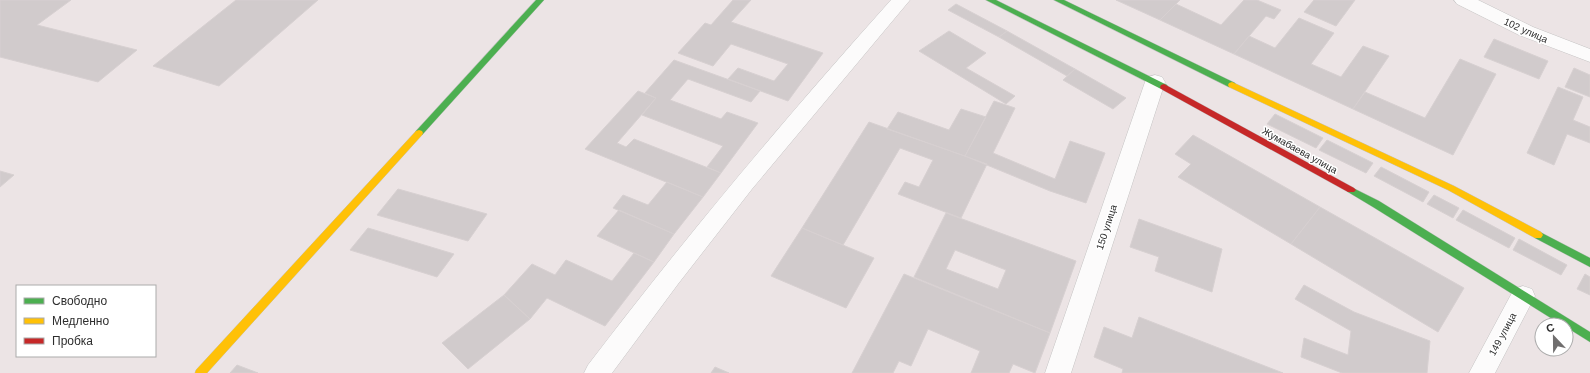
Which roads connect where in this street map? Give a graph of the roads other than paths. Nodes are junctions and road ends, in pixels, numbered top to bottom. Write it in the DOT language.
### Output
graph roads {
  1 [pos="540,0"];
  2 [pos="901,0"];
  3 [pos="990,0"];
  4 [pos="1058,0"];
  5 [pos="1463,0"];
  6 [pos="1590,56"];
  7 [pos="1155,82"];
  8 [pos="1590,263"];
  9 [pos="1523,296"];
  10 [pos="1590,337"];
  11 [pos="200,373"];
  12 [pos="597,373"];
  13 [pos="1058,373"];
  14 [pos="1482,373"];
  1 -- 11 [label="street"];
  2 -- 12 [label="street"];
  3 -- 7 [label="street, Жумабаева улица"];
  4 -- 8 [label="street"];
  5 -- 6 [label="street, 102 улица"];
  7 -- 9 [label="street, Жумабаева улица"];
  7 -- 13 [label="street, 150 улица"];
  9 -- 10 [label="street, Жумабаева улица"];
  9 -- 14 [label="street, 149 улица"];
}
